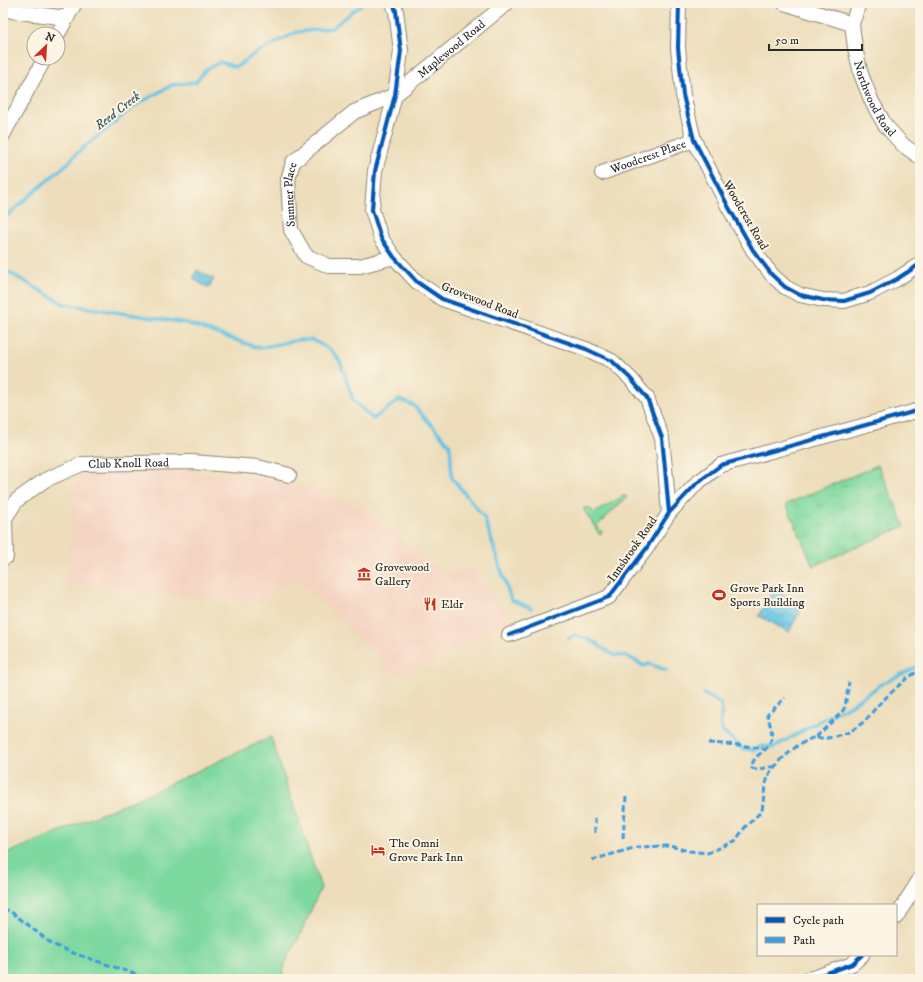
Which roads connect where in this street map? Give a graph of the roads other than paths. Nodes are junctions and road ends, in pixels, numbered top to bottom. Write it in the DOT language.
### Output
graph roads {
  1 [pos="75,3"];
  2 [pos="393,3"];
  3 [pos="507,3"];
  4 [pos="679,3"];
  5 [pos="784,3"];
  6 [pos="859,3"];
  7 [pos="3,9"];
  8 [pos="67,18"];
  9 [pos="852,24"];
  10 [pos="62,26"];
  11 [pos="41,66"];
  12 [pos="395,95"];
  13 [pos="3,135"];
  14 [pos="694,140"];
  15 [pos="920,157"];
  16 [pos="602,173"];
  17 [pos="394,257"];
  18 [pos="920,264"];
  19 [pos="920,410"];
  20 [pos="289,475"];
  21 [pos="669,513"];
  22 [pos="3,558"];
  23 [pos="509,635"];
  24 [pos="920,879"];
  25 [pos="897,916"];
  26 [pos="861,956"];
  27 [pos="808,979"];
  1 -- 8 [label="street"];
  2 -- 12 [label="street, Grovewood Road"];
  3 -- 12 [label="street, Maplewood Road"];
  4 -- 14 [label="street, Woodcrest Road"];
  5 -- 9 [label="street"];
  6 -- 9 [label="street, Northwood Road"];
  7 -- 8 [label="street"];
  8 -- 10 [label="street"];
  9 -- 15 [label="street, Northwood Road"];
  11 -- 13 [label="street"];
  12 -- 17 [label="street, Grovewood Road"];
  12 -- 17 [label="street, Sumner Place"];
  14 -- 16 [label="street, Woodcrest Place"];
  14 -- 18 [label="street, Woodcrest Road"];
  17 -- 21 [label="street, Grovewood Road"];
  19 -- 21 [label="street, Innsbrook Road"];
  20 -- 22 [label="street, Club Knoll Road"];
  21 -- 23 [label="street, Innsbrook Road"];
  24 -- 25 [label="street"];
  26 -- 27 [label="street"];
}
